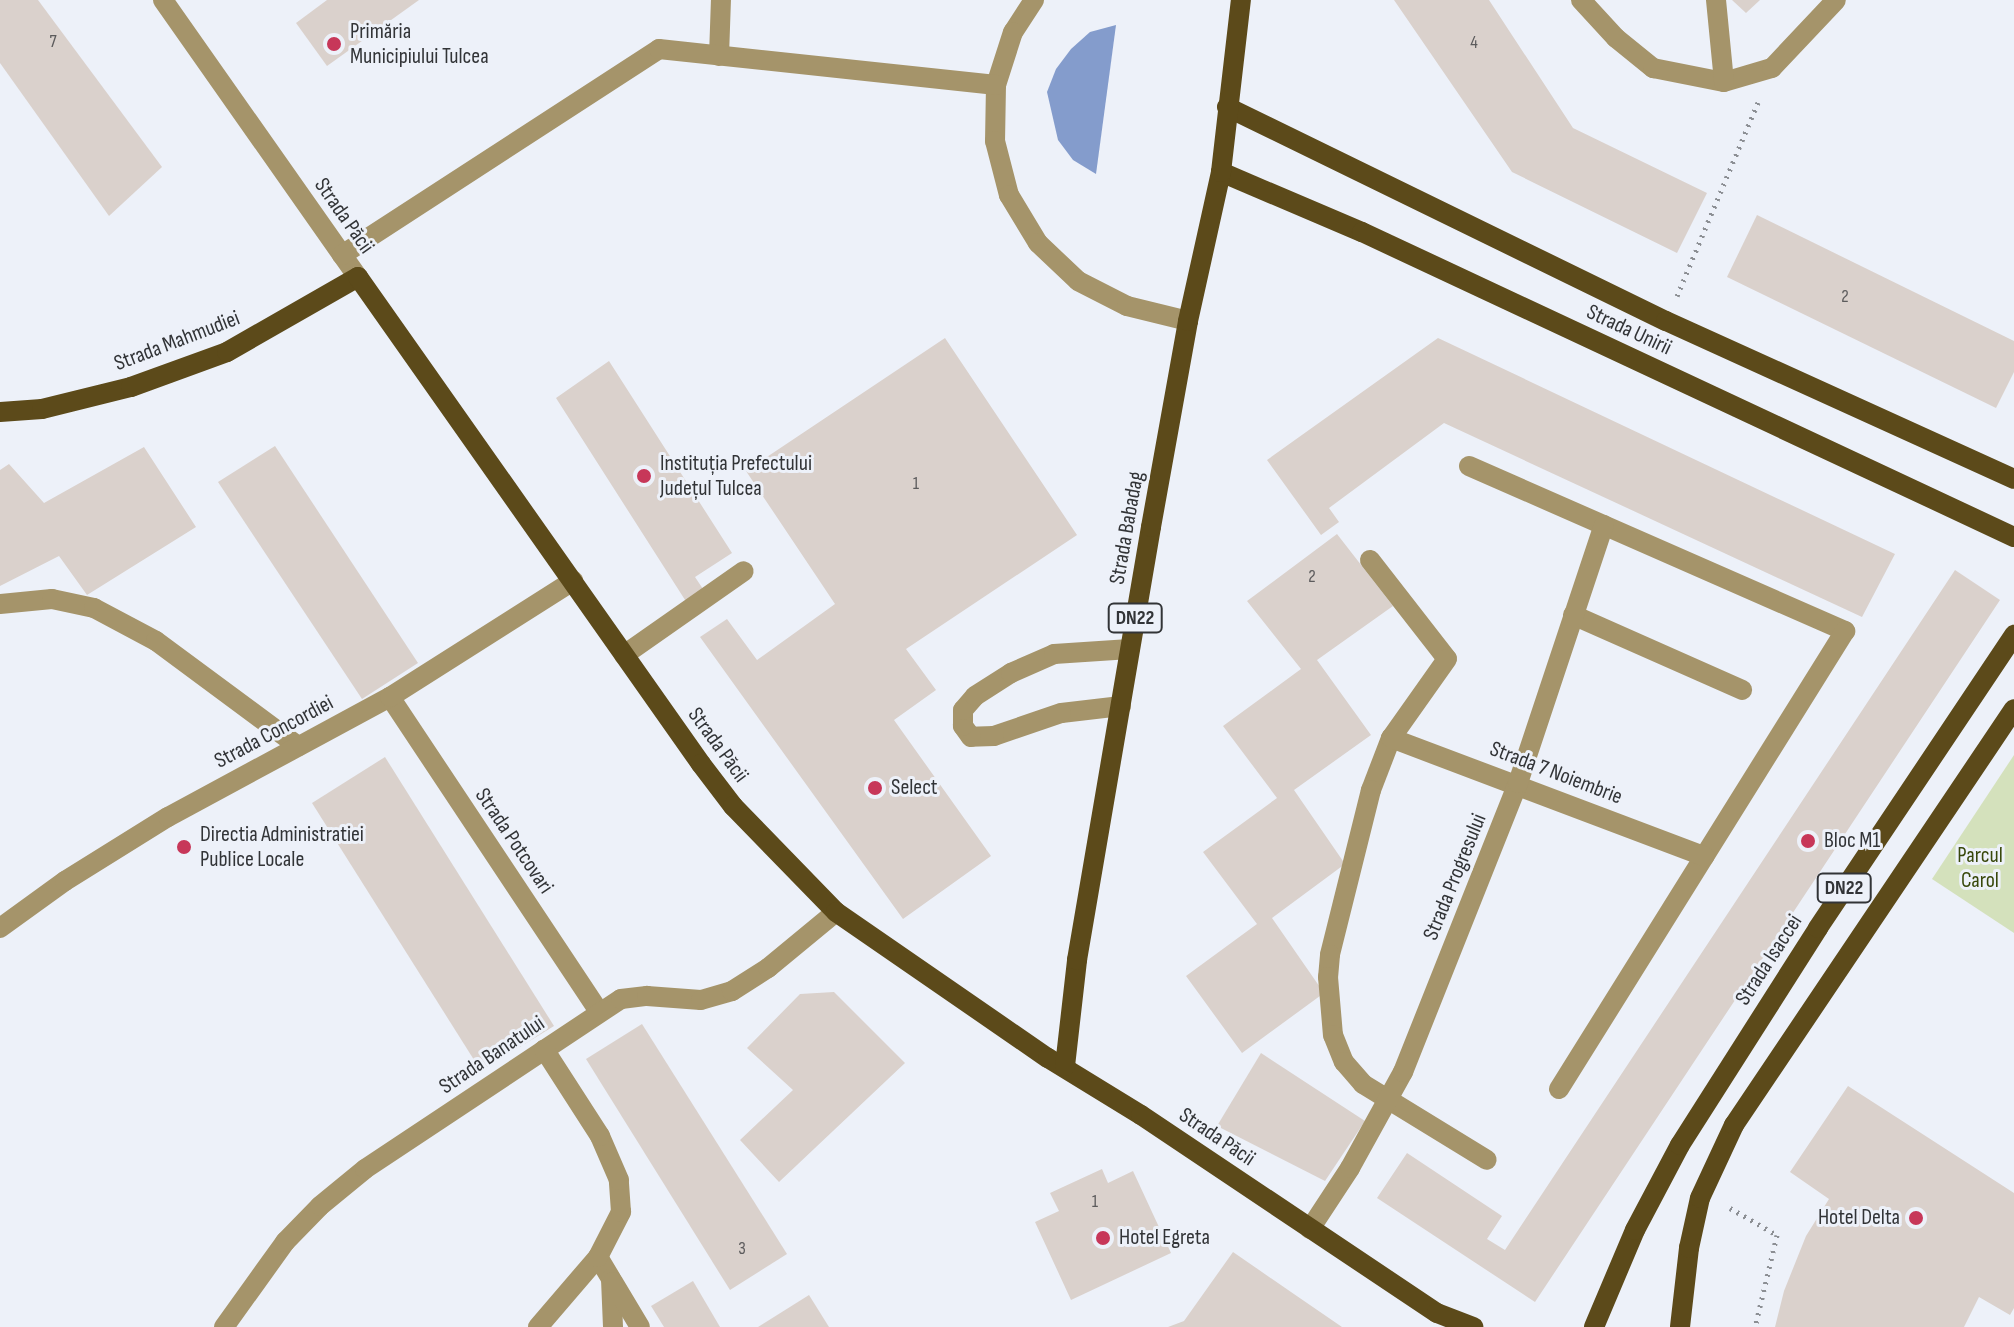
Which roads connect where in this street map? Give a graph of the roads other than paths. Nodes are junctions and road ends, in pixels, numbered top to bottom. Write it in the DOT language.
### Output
graph roads {
  1 [pos="163,0"];
  2 [pos="721,0"];
  3 [pos="1034,0"];
  4 [pos="1241,0"];
  5 [pos="1581,0"];
  6 [pos="1716,0"];
  7 [pos="1836,0"];
  8 [pos="719,56"];
  9 [pos="1724,82"];
  10 [pos="996,85"];
  11 [pos="1227,107"];
  12 [pos="1221,172"];
  13 [pos="342,255"];
  14 [pos="358,277"];
  15 [pos="1188,321"];
  16 [pos="0,412"];
  17 [pos="1469,466"];
  18 [pos="2014,479"];
  19 [pos="1604,525"];
  20 [pos="2014,537"];
  21 [pos="1370,560"];
  22 [pos="744,571"];
  23 [pos="573,581"];
  24 [pos="0,604"];
  25 [pos="1573,615"];
  26 [pos="2014,635"];
  27 [pos="1130,649"];
  28 [pos="624,655"];
  29 [pos="1742,690"];
  30 [pos="390,697"];
  31 [pos="1121,706"];
  32 [pos="2014,709"];
  33 [pos="1391,738"];
  34 [pos="298,746"];
  35 [pos="1518,783"];
  36 [pos="1704,856"];
  37 [pos="836,912"];
  38 [pos="0,928"];
  39 [pos="599,1011"];
  40 [pos="544,1049"];
  41 [pos="1065,1066"];
  42 [pos="1559,1089"];
  43 [pos="1391,1099"];
  44 [pos="1487,1160"];
  45 [pos="1310,1229"];
  46 [pos="598,1257"];
  47 [pos="611,1279"];
  48 [pos="1442,1320"];
  49 [pos="224,1327"];
  50 [pos="538,1327"];
  51 [pos="613,1327"];
  52 [pos="640,1327"];
  53 [pos="1473,1327"];
  54 [pos="1594,1327"];
  55 [pos="1680,1327"];
  1 -- 13 [label="street, Strada Păcii"];
  2 -- 8 [label="street"];
  3 -- 10 [label="street"];
  4 -- 11 [label="main road, Strada Babadag / DN22"];
  5 -- 9 [label="street"];
  6 -- 9 [label="street"];
  7 -- 9 [label="street"];
  8 -- 10 [label="street"];
  8 -- 13 [label="street"];
  10 -- 15 [label="street"];
  11 -- 12 [label="main road, Strada Babadag / DN22"];
  11 -- 18 [label="main road, Strada Unirii"];
  12 -- 15 [label="main road, Strada Babadag / DN22"];
  12 -- 20 [label="main road, Strada Unirii"];
  13 -- 14 [label="street, Strada Păcii"];
  14 -- 16 [label="main road, Strada Mahmudiei"];
  14 -- 23 [label="main road, Strada Păcii"];
  15 -- 27 [label="main road, Strada Babadag / DN22"];
  17 -- 19 [label="street"];
  19 -- 25 [label="street, Strada Progresului"];
  19 -- 36 [label="street"];
  21 -- 33 [label="street"];
  22 -- 28 [label="street"];
  23 -- 28 [label="main road, Strada Păcii"];
  23 -- 30 [label="street, Strada Concordiei"];
  24 -- 34 [label="street"];
  25 -- 29 [label="street"];
  25 -- 35 [label="street, Strada Progresului"];
  26 -- 54 [label="main road, Strada Isaccei / DN22"];
  27 -- 31 [label="main road, Strada Babadag / DN22"];
  27 -- 31 [label="street"];
  28 -- 37 [label="main road, Strada Păcii"];
  30 -- 34 [label="street, Strada Concordiei"];
  30 -- 39 [label="street, Strada Potcovari"];
  31 -- 41 [label="main road, Strada Babadag / DN22"];
  32 -- 55 [label="main road, DN22"];
  33 -- 35 [label="street, Strada 7 Noiembrie"];
  33 -- 43 [label="street"];
  34 -- 38 [label="street, Strada Concordiei"];
  35 -- 36 [label="street, Strada 7 Noiembrie"];
  35 -- 43 [label="street, Strada Progresului"];
  36 -- 42 [label="street"];
  37 -- 39 [label="street, Strada Banatului"];
  37 -- 41 [label="main road, Strada Păcii"];
  39 -- 40 [label="street, Strada Banatului"];
  40 -- 46 [label="street"];
  40 -- 49 [label="street, Strada Banatului"];
  41 -- 45 [label="main road, Strada Păcii"];
  43 -- 44 [label="street"];
  43 -- 45 [label="street, Strada Progresului"];
  45 -- 48 [label="main road, Strada Păcii"];
  46 -- 47 [label="street"];
  46 -- 50 [label="street"];
  47 -- 51 [label="street"];
  47 -- 52 [label="street"];
  48 -- 53 [label="main road, Strada Păcii"];
}
